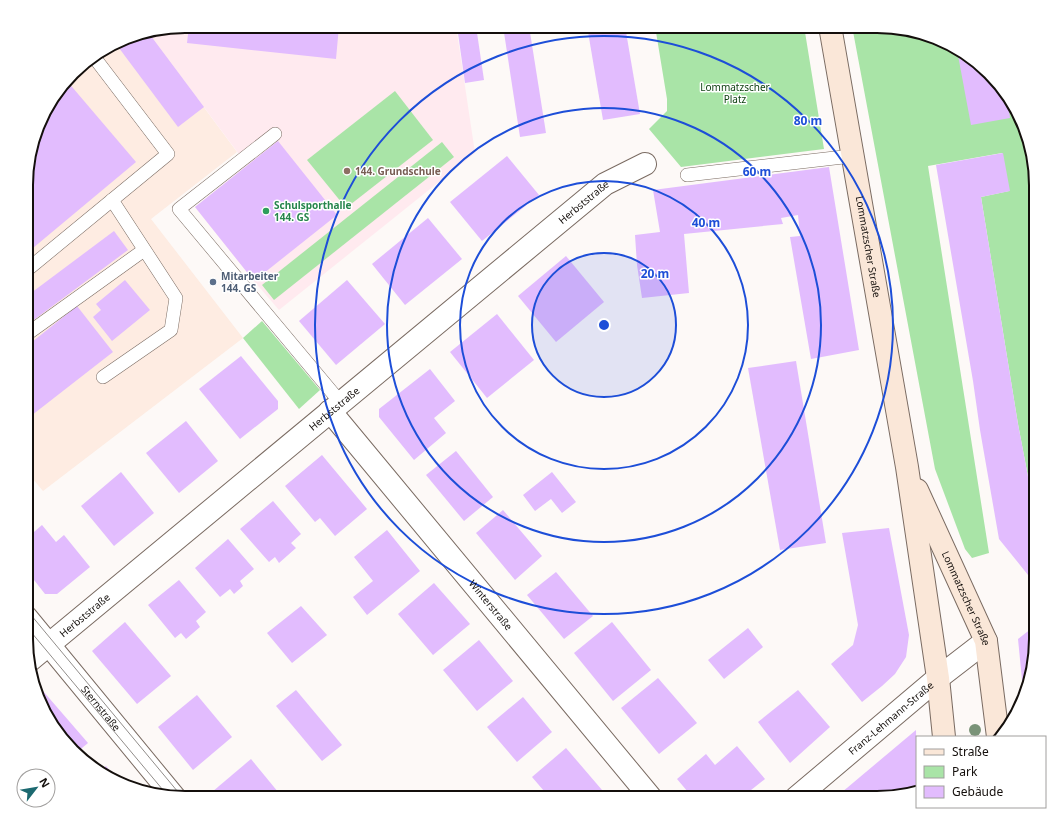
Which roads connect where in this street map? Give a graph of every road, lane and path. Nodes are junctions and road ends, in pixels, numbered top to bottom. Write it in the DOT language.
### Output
graph roads {
  1 [pos="831,33"];
  2 [pos="97,61"];
  3 [pos="275,134"];
  4 [pos="852,156"];
  5 [pos="645,164"];
  6 [pos="688,175"];
  7 [pos="112,200"];
  8 [pos="144,250"];
  9 [pos="33,265"];
  10 [pos="33,330"];
  11 [pos="103,377"];
  12 [pos="335,407"];
  13 [pos="907,467"];
  14 [pos="33,626"];
  15 [pos="986,641"];
  16 [pos="49,645"];
  17 [pos="34,657"];
  18 [pos="938,678"];
  19 [pos="997,733"];
  20 [pos="944,736"];
  21 [pos="169,790"];
  22 [pos="645,791"];
  23 [pos="804,791"];
  1 -- 4 [label="main road, Lommatzscher Straße"];
  2 -- 7 [label="lane"];
  3 -- 12 [label="lane"];
  4 -- 6 [label="lane"];
  4 -- 13 [label="main road, Lommatzscher Straße"];
  5 -- 12 [label="street, Herbststraße"];
  7 -- 8 [label="lane"];
  7 -- 9 [label="lane"];
  8 -- 10 [label="lane"];
  8 -- 11 [label="lane"];
  12 -- 16 [label="street, Herbststraße"];
  12 -- 22 [label="street, Winterstraße"];
  13 -- 15 [label="main road, Lommatzscher Straße"];
  13 -- 18 [label="main road, Lommatzscher Straße"];
  14 -- 16 [label="street, Sternstraße"];
  15 -- 18 [label="street, Franz-Lehmann-Straße"];
  15 -- 19 [label="main road, Lommatzscher Straße"];
  16 -- 17 [label="street, Herbststraße"];
  16 -- 21 [label="street, Sternstraße"];
  18 -- 20 [label="main road, Lommatzscher Straße"];
  18 -- 23 [label="street, Franz-Lehmann-Straße"];
}
